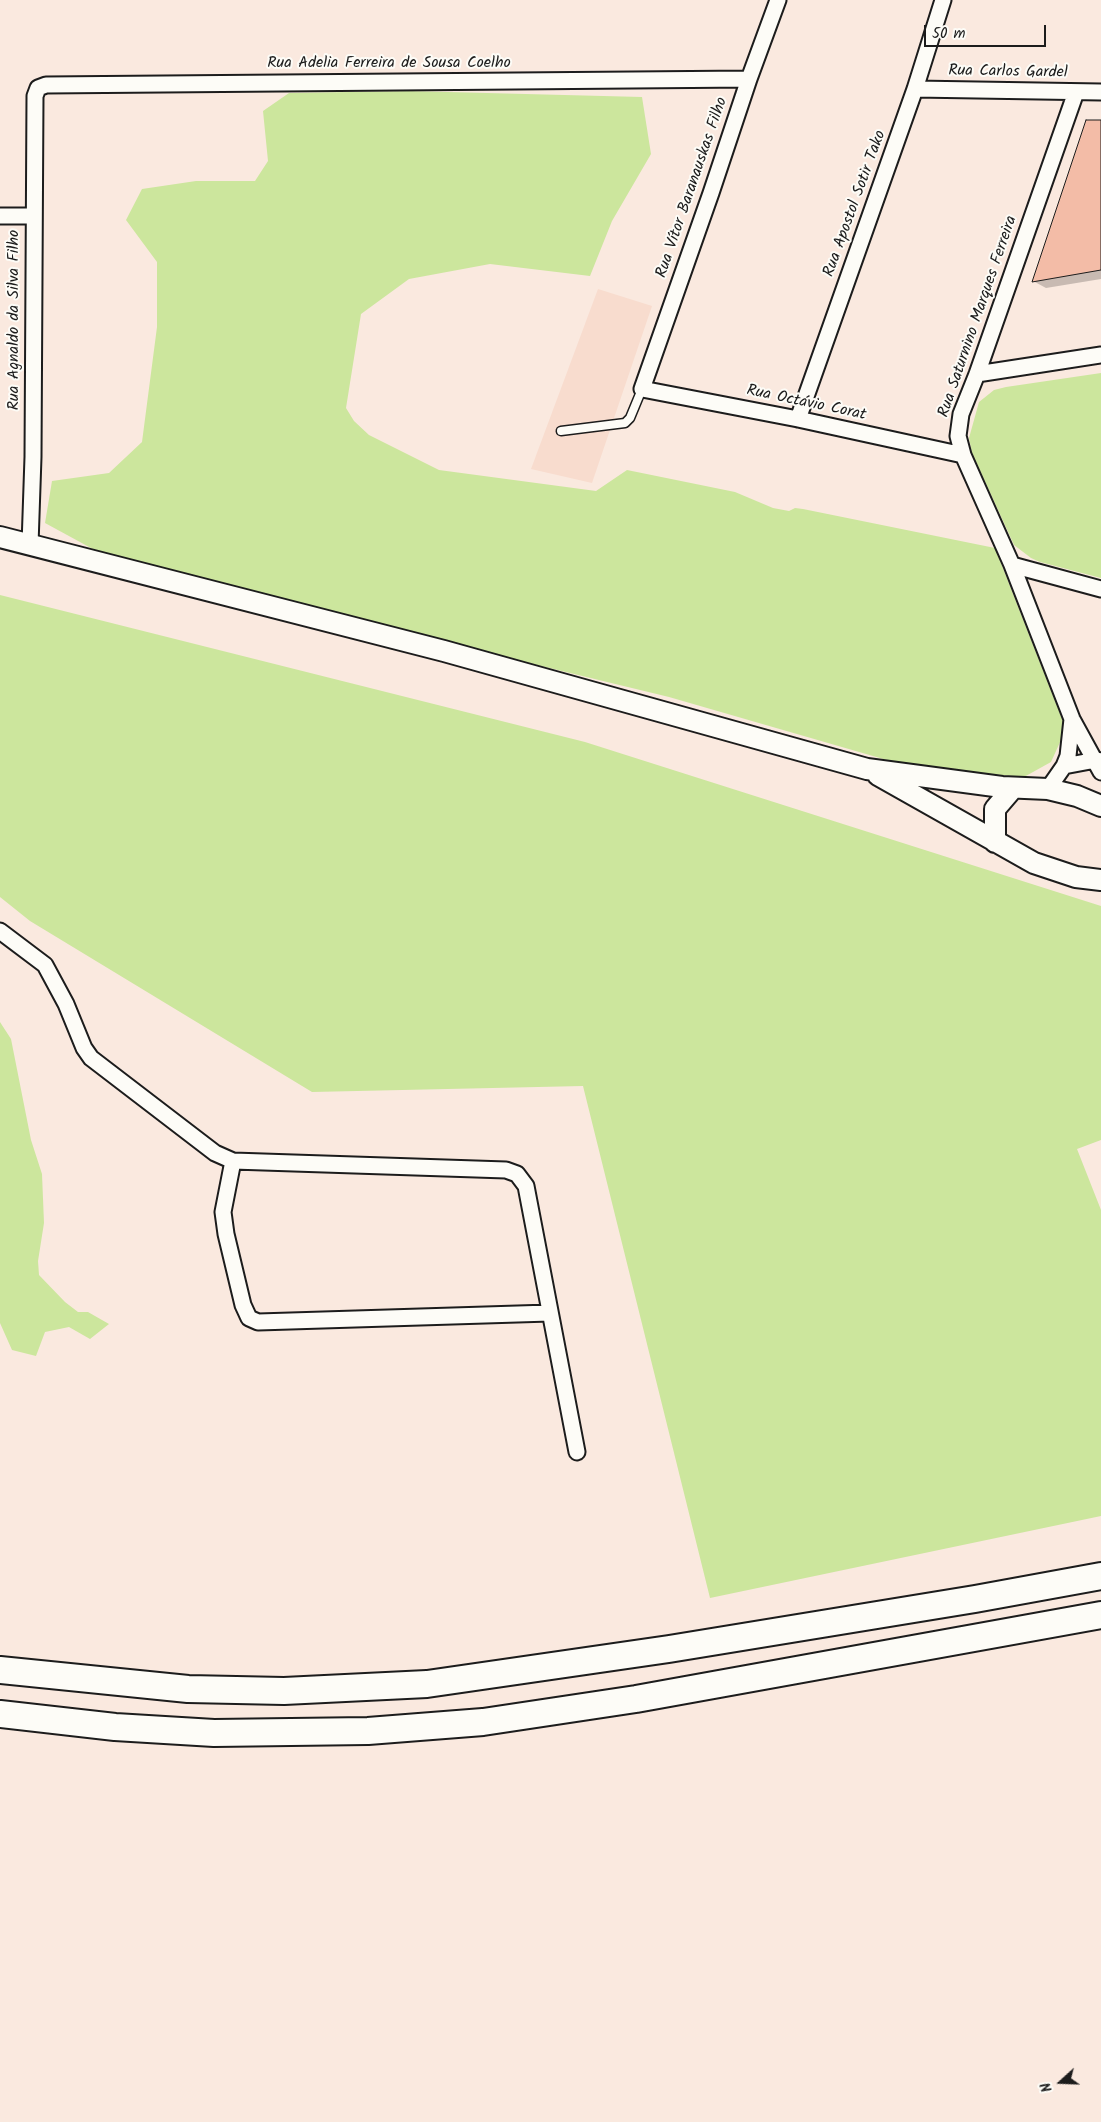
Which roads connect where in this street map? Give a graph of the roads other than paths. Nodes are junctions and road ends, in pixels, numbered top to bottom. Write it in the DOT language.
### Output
graph roads {
  1 [pos="778,0"];
  2 [pos="943,0"];
  3 [pos="749,79"];
  4 [pos="915,90"];
  5 [pos="1076,92"];
  6 [pos="1101,92"];
  7 [pos="35,96"];
  8 [pos="0,216"];
  9 [pos="33,216"];
  10 [pos="1101,355"];
  11 [pos="977,374"];
  12 [pos="642,389"];
  13 [pos="798,419"];
  14 [pos="561,431"];
  15 [pos="963,455"];
  16 [pos="0,537"];
  17 [pos="30,544"];
  18 [pos="1012,565"];
  19 [pos="1101,588"];
  20 [pos="1072,719"];
  21 [pos="1099,764"];
  22 [pos="1064,766"];
  23 [pos="867,769"];
  24 [pos="1013,788"];
  25 [pos="1048,789"];
  26 [pos="1101,806"];
  27 [pos="995,842"];
  28 [pos="1101,880"];
  29 [pos="0,931"];
  30 [pos="233,1161"];
  31 [pos="550,1313"];
  32 [pos="577,1452"];
  33 [pos="1101,1576"];
  34 [pos="1101,1615"];
  35 [pos="0,1670"];
  36 [pos="0,1714"];
  1 -- 3 [label="street, Rua Vítor Baranauskas Filho"];
  2 -- 4 [label="street, Rua Apostol Sotir Tako"];
  3 -- 7 [label="street, Rua Adelia Ferreira de Sousa Coelho"];
  3 -- 12 [label="street, Rua Vítor Baranauskas Filho"];
  4 -- 5 [label="street, Rua Carlos Gardel"];
  4 -- 13 [label="street, Rua Apostol Sotir Tako"];
  5 -- 6 [label="street, Rua Carlos Gardel"];
  5 -- 11 [label="street, Rua Saturnino Marques Ferreira"];
  7 -- 9 [label="street, Rua Agnaldo da Silva Filho"];
  8 -- 9 [label="street"];
  9 -- 17 [label="street, Rua Agnaldo da Silva Filho"];
  10 -- 11 [label="street"];
  11 -- 15 [label="street, Rua Saturnino Marques Ferreira"];
  12 -- 13 [label="street, Rua Octávio Corat"];
  12 -- 14 [label="lane"];
  13 -- 15 [label="street, Rua Octávio Corat"];
  15 -- 18 [label="street, Rua Saturnino Marques Ferreira"];
  16 -- 17 [label="main road"];
  17 -- 23 [label="main road"];
  18 -- 19 [label="street"];
  18 -- 20 [label="street, Rua Saturnino Marques Ferreira"];
  20 -- 21 [label="street, Rua Saturnino Marques Ferreira"];
  20 -- 22 [label="street, Rua Saturnino Marques Ferreira"];
  21 -- 22 [label="street"];
  22 -- 25 [label="street"];
  23 -- 24 [label="main road"];
  23 -- 27 [label="main road"];
  24 -- 25 [label="main road"];
  24 -- 27 [label="main road"];
  25 -- 26 [label="main road"];
  27 -- 28 [label="main road"];
  29 -- 30 [label="street"];
  30 -- 31 [label="street"];
  30 -- 31 [label="street"];
  31 -- 32 [label="street"];
  33 -- 35 [label="highway"];
  34 -- 36 [label="highway"];
}
